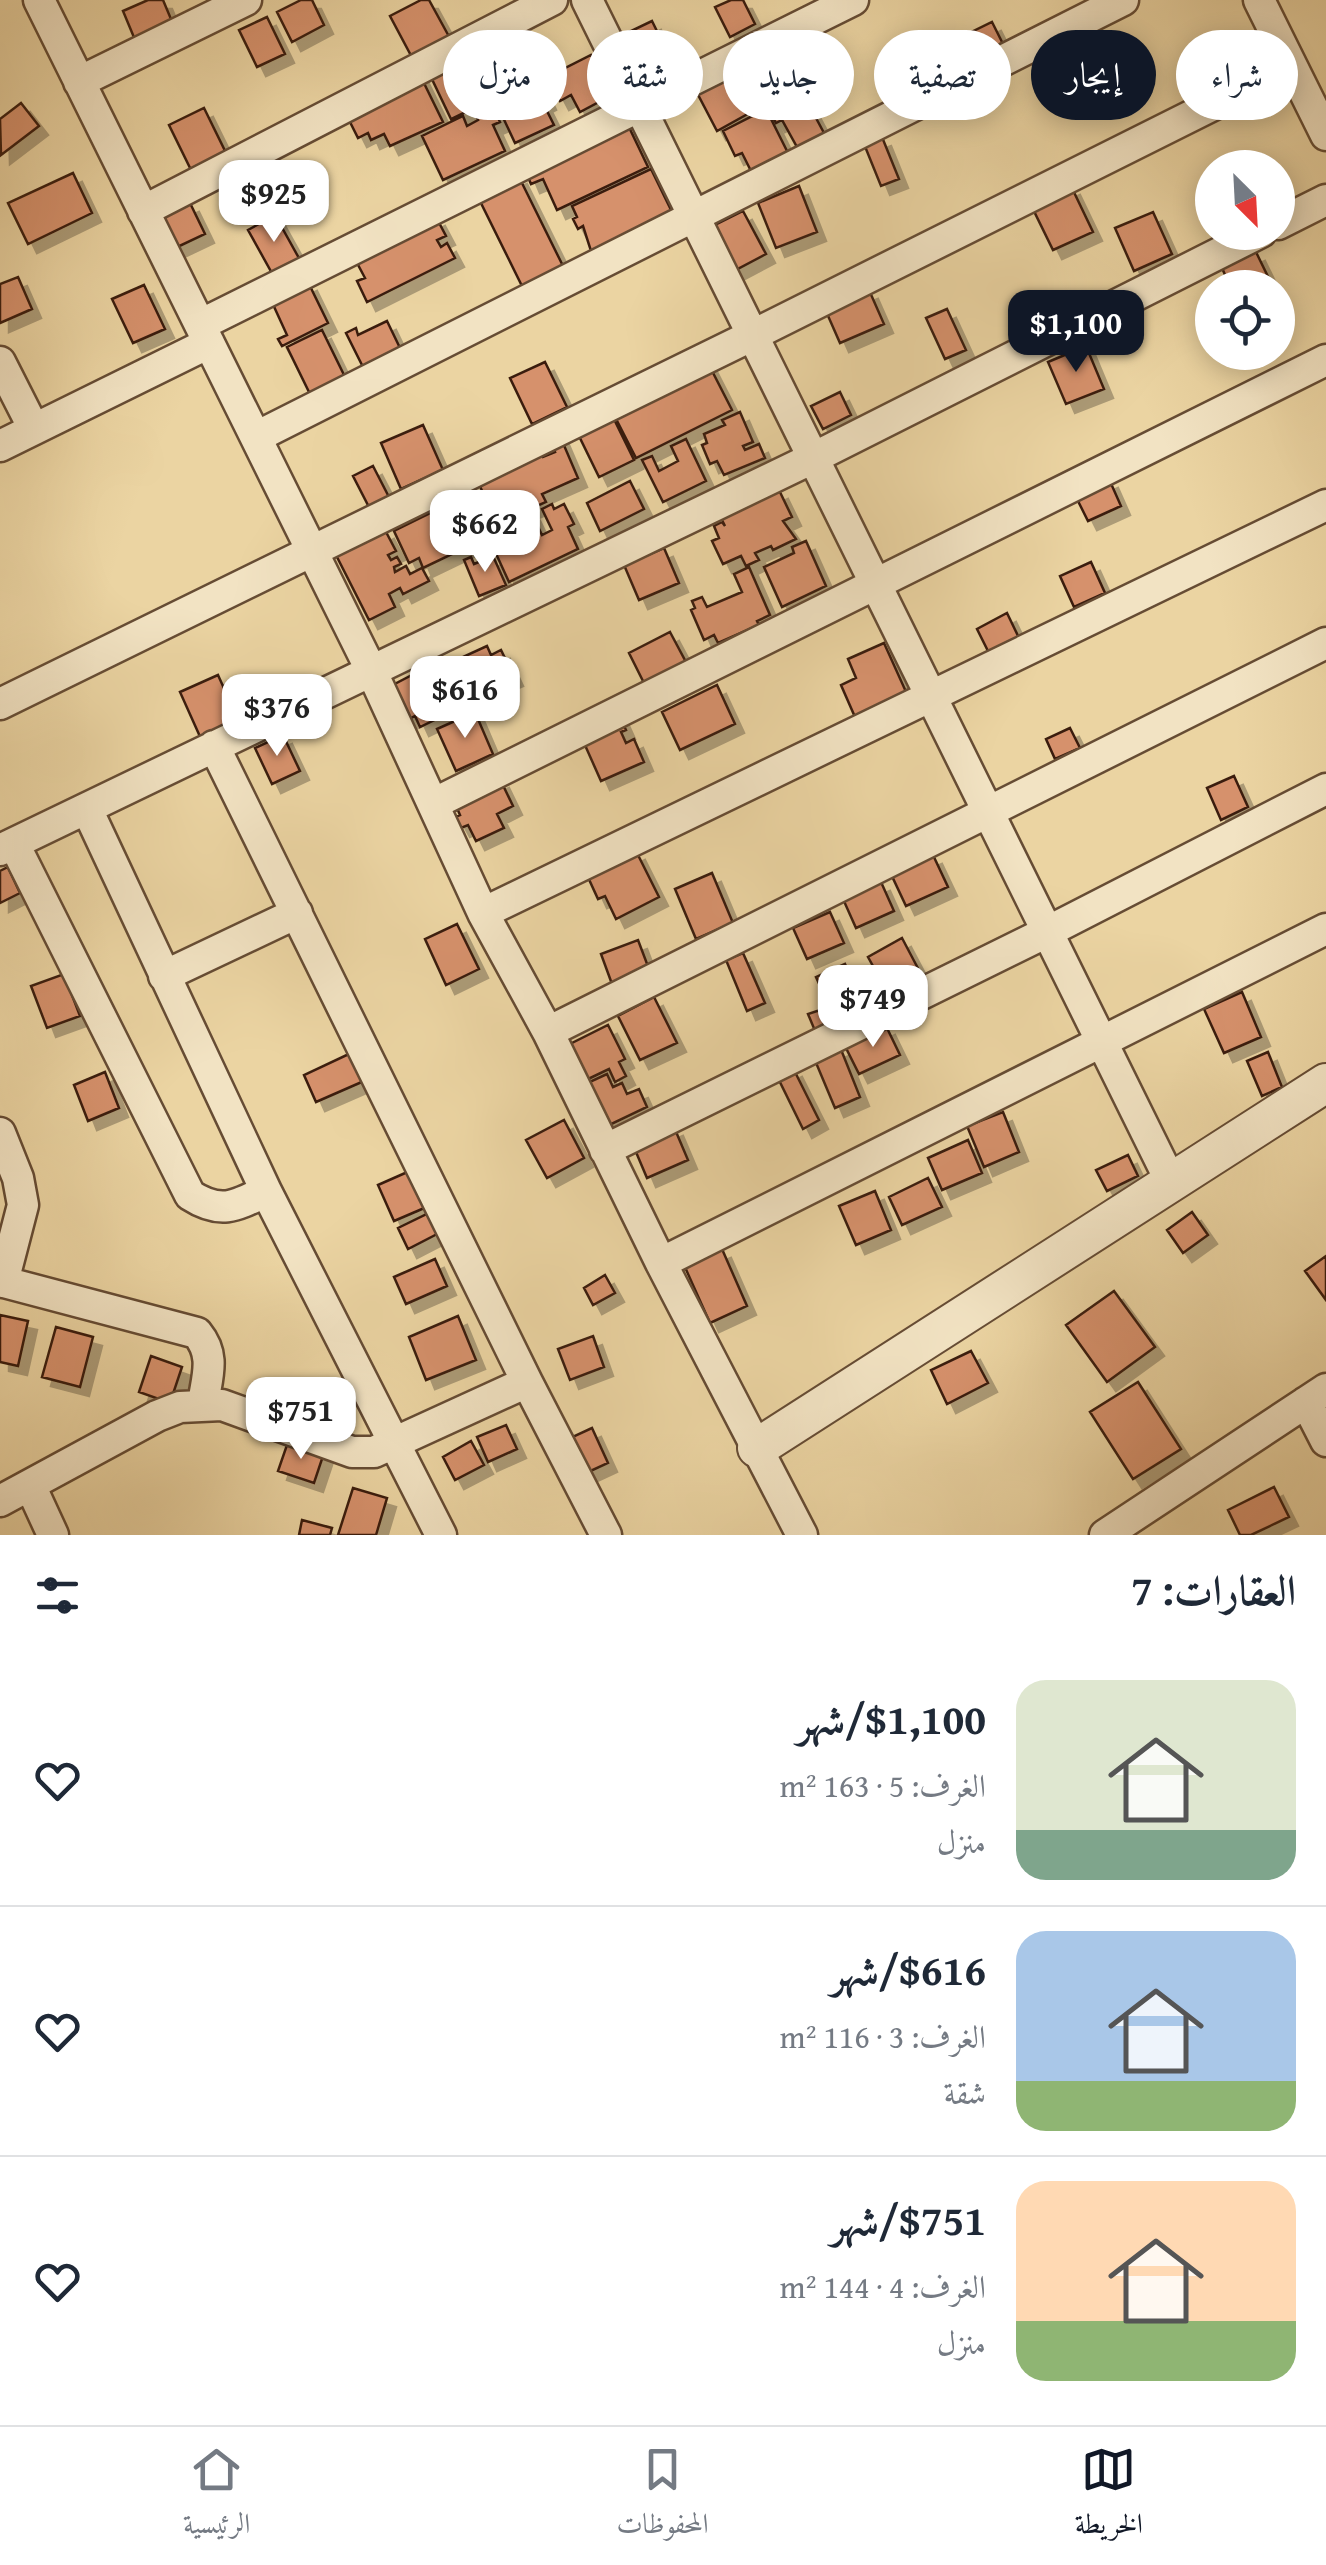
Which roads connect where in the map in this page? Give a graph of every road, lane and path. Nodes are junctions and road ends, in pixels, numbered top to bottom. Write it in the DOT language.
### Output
graph roads {
  1 [pos="39,0"];
  2 [pos="246,0"];
  3 [pos="552,0"];
  4 [pos="587,0"];
  5 [pos="853,0"];
  6 [pos="1123,0"];
  7 [pos="1259,0"];
  8 [pos="203,9"];
  9 [pos="602,30"];
  10 [pos="1274,30"];
  11 [pos="703,75"];
  12 [pos="1298,80"];
  13 [pos="79,82"];
  14 [pos="613,120"];
  15 [pos="647,120"];
  16 [pos="1183,120"];
  17 [pos="1326,135"];
  18 [pos="1326,200"];
  19 [pos="143,210"];
  20 [pos="1295,216"];
  21 [pos="694,217"];
  22 [pos="1225,250"];
  23 [pos="205,334"];
  24 [pos="753,335"];
  25 [pos="1326,360"];
  26 [pos="0,362"];
  27 [pos="34,429"];
  28 [pos="256,438"];
  29 [pos="0,446"];
  30 [pos="814,458"];
  31 [pos="1326,505"];
  32 [pos="312,551"];
  33 [pos="875,582"];
  34 [pos="1326,643"];
  35 [pos="372,670"];
  36 [pos="932,698"];
  37 [pos="0,704"];
  38 [pos="214,746"];
  39 [pos="1326,789"];
  40 [pos="433,804"];
  41 [pos="87,809"];
  42 [pos="988,810"];
  43 [pos="7,847"];
  44 [pos="483,913"];
  45 [pos="297,914"];
  46 [pos="1326,929"];
  47 [pos="1048,932"];
  48 [pos="164,976"];
  49 [pos="548,1032"];
  50 [pos="1101,1040"];
  51 [pos="1326,1082"];
  52 [pos="0,1133"];
  53 [pos="605,1150"];
  54 [pos="9,1180"];
  55 [pos="1171,1182"];
  56 [pos="266,1191"];
  57 [pos="661,1263"];
  58 [pos="2,1282"];
  59 [pos="527,1382"];
  60 [pos="1316,1396"];
  61 [pos="203,1404"];
  62 [pos="1326,1441"];
  63 [pos="396,1444"];
  64 [pos="757,1448"];
  65 [pos="30,1485"];
  66 [pos="0,1501"];
  67 [pos="53,1535"];
  68 [pos="441,1535"];
  69 [pos="606,1535"];
  70 [pos="802,1535"];
  71 [pos="1105,1535"];
  1 -- 13 [label="street"];
  2 -- 8 [label="street"];
  3 -- 19 [label="street"];
  4 -- 9 [label="street"];
  5 -- 11 [label="street"];
  6 -- 21 [label="street"];
  7 -- 10 [label="street"];
  8 -- 13 [label="street"];
  12 -- 17 [label="street"];
  13 -- 19 [label="street"];
  14 -- 23 [label="street"];
  15 -- 21 [label="street"];
  16 -- 24 [label="street"];
  18 -- 20 [label="street"];
  19 -- 23 [label="street"];
  21 -- 24 [label="street"];
  21 -- 28 [label="street"];
  22 -- 30 [label="street"];
  23 -- 27 [label="street"];
  23 -- 28 [label="street"];
  24 -- 30 [label="street"];
  24 -- 32 [label="street"];
  25 -- 33 [label="street"];
  26 -- 27 [label="street"];
  27 -- 29 [label="street"];
  28 -- 32 [label="street"];
  30 -- 33 [label="street"];
  30 -- 35 [label="street"];
  31 -- 36 [label="street"];
  32 -- 35 [label="street"];
  32 -- 37 [label="street"];
  33 -- 36 [label="street"];
  33 -- 40 [label="street"];
  34 -- 42 [label="street"];
  35 -- 38 [label="street"];
  35 -- 40 [label="street"];
  36 -- 42 [label="street"];
  36 -- 44 [label="street"];
  38 -- 41 [label="street"];
  38 -- 45 [label="street"];
  39 -- 47 [label="street"];
  40 -- 44 [label="street"];
  41 -- 43 [label="street"];
  41 -- 48 [label="street"];
  42 -- 47 [label="street"];
  42 -- 49 [label="street"];
  43 -- 56 [label="street"];
  44 -- 49 [label="street"];
  45 -- 48 [label="street"];
  45 -- 59 [label="street"];
  46 -- 50 [label="street"];
  47 -- 50 [label="street"];
  47 -- 53 [label="street"];
  48 -- 56 [label="street"];
  49 -- 53 [label="street"];
  50 -- 55 [label="street"];
  50 -- 57 [label="street"];
  51 -- 55 [label="street"];
  52 -- 54 [label="street"];
  53 -- 57 [label="street"];
  54 -- 58 [label="street"];
  55 -- 64 [label="street"];
  56 -- 63 [label="street"];
  57 -- 64 [label="street"];
  58 -- 61 [label="street"];
  59 -- 63 [label="street"];
  59 -- 69 [label="street"];
  60 -- 62 [label="street"];
  60 -- 71 [label="street"];
  61 -- 63 [label="street"];
  61 -- 65 [label="street"];
  63 -- 68 [label="street"];
  64 -- 70 [label="street"];
  65 -- 66 [label="street"];
  65 -- 67 [label="street"];
}
